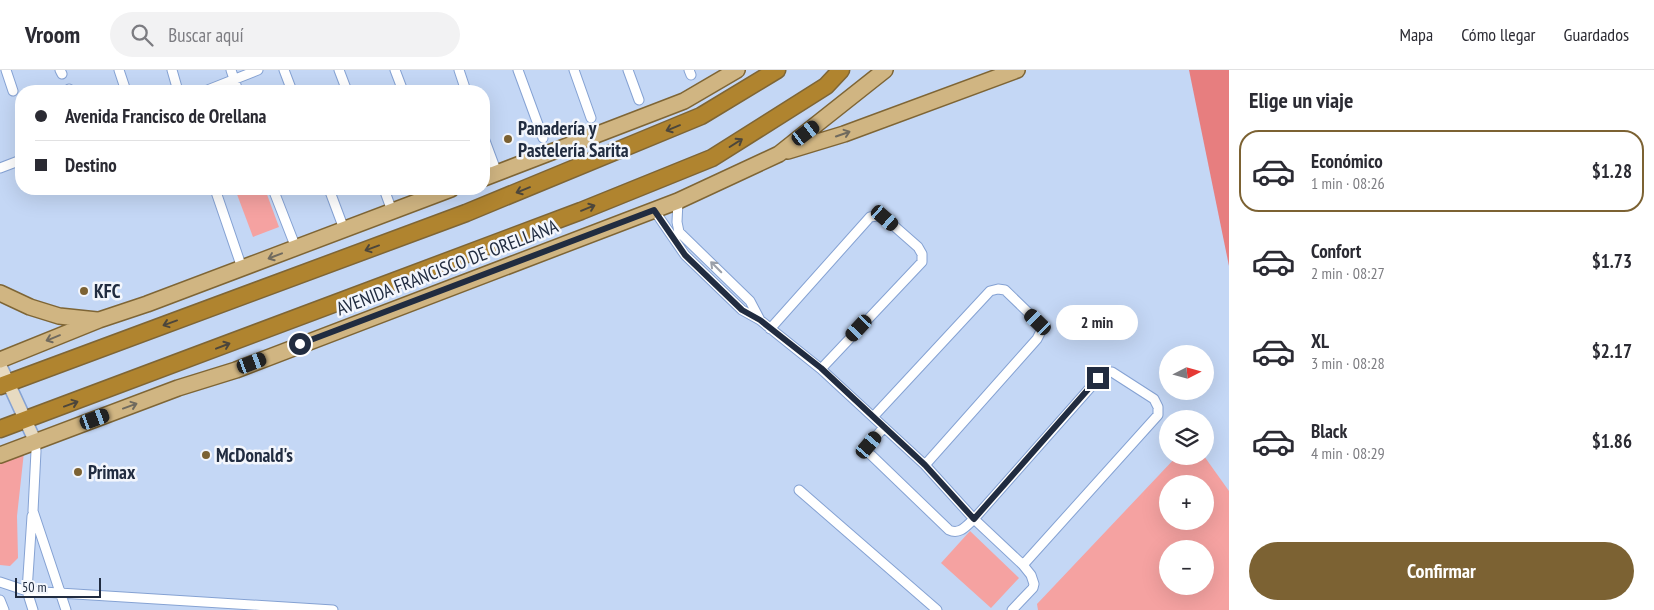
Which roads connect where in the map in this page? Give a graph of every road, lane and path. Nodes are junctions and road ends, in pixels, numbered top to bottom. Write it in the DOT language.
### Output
graph roads {
  1 [pos="6,70"];
  2 [pos="119,70"];
  3 [pos="172,70"];
  4 [pos="231,70"];
  5 [pos="258,70"];
  6 [pos="284,70"];
  7 [pos="339,70"];
  8 [pos="395,70"];
  9 [pos="458,70"];
  10 [pos="518,70"];
  11 [pos="574,70"];
  12 [pos="628,70"];
  13 [pos="737,70"];
  14 [pos="777,70"];
  15 [pos="841,70"];
  16 [pos="885,70"];
  17 [pos="1017,70"];
  18 [pos="234,80"];
  19 [pos="124,85"];
  20 [pos="176,85"];
  21 [pos="221,85"];
  22 [pos="236,85"];
  23 [pos="290,85"];
  24 [pos="345,85"];
  25 [pos="401,85"];
  26 [pos="464,85"];
  27 [pos="13,91"];
  28 [pos="639,100"];
  29 [pos="591,118"];
  30 [pos="543,138"];
  31 [pos="779,154"];
  32 [pos="15,162"];
  33 [pos="0,168"];
  34 [pos="490,175"];
  35 [pos="217,195"];
  36 [pos="275,195"];
  37 [pos="331,195"];
  38 [pos="386,195"];
  39 [pos="432,195"];
  40 [pos="678,201"];
  41 [pos="654,210"];
  42 [pos="392,211"];
  43 [pos="344,229"];
  44 [pos="676,235"];
  45 [pos="296,248"];
  46 [pos="242,268"];
  47 [pos="0,293"];
  48 [pos="99,320"];
  49 [pos="770,329"];
  50 [pos="0,360"];
  51 [pos="0,365"];
  52 [pos="821,368"];
  53 [pos="4,384"];
  54 [pos="873,417"];
  55 [pos="25,419"];
  56 [pos="884,427"];
  57 [pos="0,429"];
  58 [pos="35,441"];
  59 [pos="2,451"];
  60 [pos="925,465"];
  61 [pos="799,490"];
  62 [pos="33,511"];
  63 [pos="974,519"];
  64 [pos="1023,565"];
  65 [pos="0,582"];
  66 [pos="27,591"];
  67 [pos="59,593"];
  68 [pos="0,600"];
  69 [pos="4,610"];
  70 [pos="33,610"];
  71 [pos="66,610"];
  72 [pos="333,610"];
  73 [pos="937,610"];
  74 [pos="1012,610"];
  1 -- 27 [label="street"];
  2 -- 19 [label="street"];
  3 -- 20 [label="street"];
  4 -- 18 [label="street"];
  5 -- 18 [label="street"];
  6 -- 23 [label="street"];
  7 -- 24 [label="street"];
  8 -- 25 [label="street"];
  9 -- 26 [label="street"];
  10 -- 30 [label="street"];
  11 -- 29 [label="street"];
  12 -- 28 [label="street"];
  13 -- 34 [label="main road"];
  14 -- 53 [label="highway, one-way"];
  55 -- 15 [label="highway, AVENIDA FRANCISCO DE ORELLANA, one-way"];
  16 -- 31 [label="main road, AVENIDA FRANCISCO DE ORELLANA"];
  31 -- 17 [label="main road, one-way"];
  18 -- 21 [label="street"];
  18 -- 22 [label="street"];
  31 -- 40 [label="main road, AVENIDA FRANCISCO DE ORELLANA"];
  32 -- 33 [label="street"];
  35 -- 46 [label="street"];
  36 -- 45 [label="street"];
  37 -- 43 [label="street"];
  38 -- 42 [label="street"];
  39 -- 42 [label="main road"];
  40 -- 41 [label="main road, AVENIDA FRANCISCO DE ORELLANA"];
  40 -- 44 [label="street"];
  41 -- 44 [label="street"];
  58 -- 41 [label="main road, AVENIDA FRANCISCO DE ORELLANA, one-way"];
  42 -- 43 [label="main road"];
  43 -- 45 [label="main road"];
  44 -- 49 [label="street"];
  45 -- 46 [label="main road, one-way"];
  46 -- 48 [label="main road"];
  47 -- 48 [label="main road"];
  48 -- 50 [label="main road, one-way"];
  49 -- 52 [label="street"];
  49 -- 52 [label="street"];
  51 -- 53 [label="main road"];
  52 -- 54 [label="street"];
  53 -- 55 [label="main road"];
  54 -- 56 [label="street"];
  54 -- 60 [label="street"];
  55 -- 57 [label="highway, AVENIDA FRANCISCO DE ORELLANA"];
  55 -- 58 [label="main road"];
  56 -- 60 [label="street"];
  56 -- 63 [label="street"];
  58 -- 59 [label="main road, AVENIDA FRANCISCO DE ORELLANA"];
  58 -- 62 [label="street"];
  60 -- 63 [label="street"];
  61 -- 73 [label="street"];
  62 -- 66 [label="street"];
  62 -- 67 [label="street"];
  63 -- 64 [label="street"];
  63 -- 64 [label="street"];
  64 -- 74 [label="street"];
  65 -- 66 [label="street"];
  66 -- 67 [label="street"];
  66 -- 70 [label="street"];
  67 -- 71 [label="street"];
  67 -- 72 [label="street"];
  68 -- 69 [label="street"];
}
